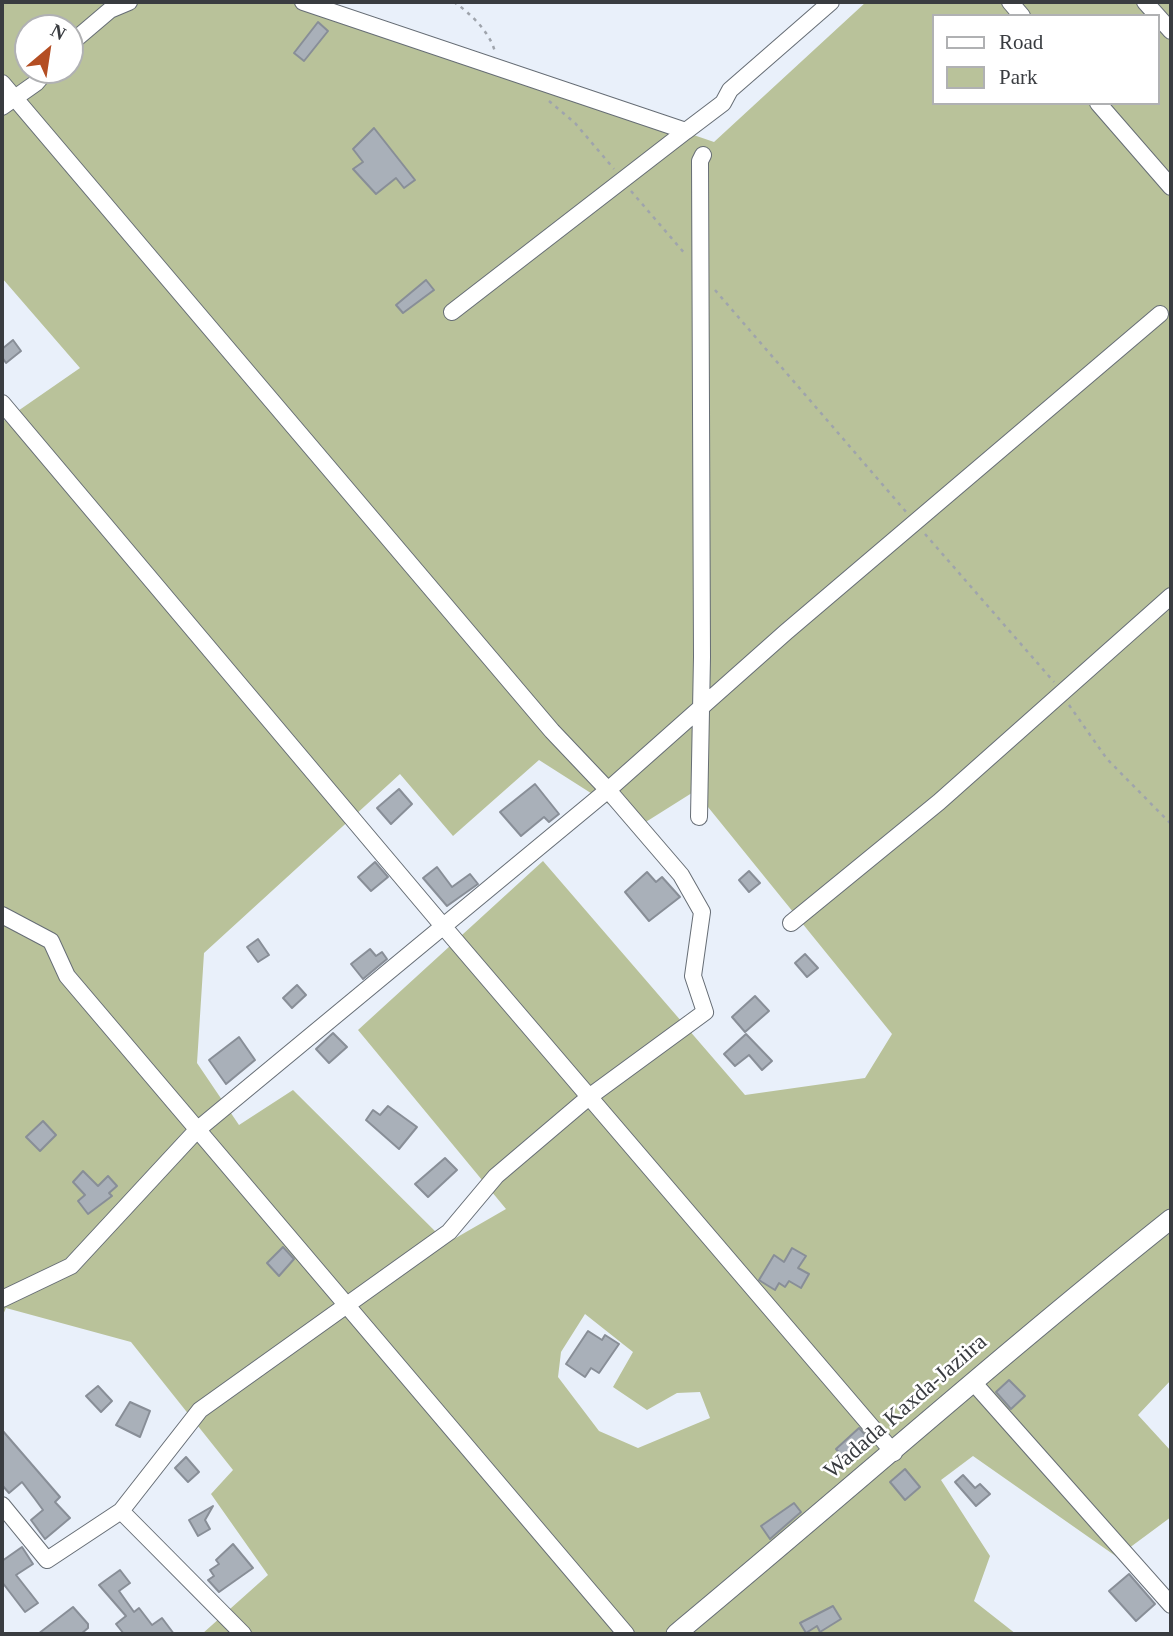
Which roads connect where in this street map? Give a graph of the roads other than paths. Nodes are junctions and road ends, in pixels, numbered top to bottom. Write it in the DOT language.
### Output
graph roads {
  1 [pos="129,2"];
  2 [pos="303,2"];
  3 [pos="831,2"];
  4 [pos="1159,18"];
  5 [pos="1171,31"];
  6 [pos="84,32"];
  7 [pos="2,83"];
  8 [pos="35,84"];
  9 [pos="8,102"];
  10 [pos="1100,105"];
  11 [pos="685,131"];
  12 [pos="703,155"];
  13 [pos="1171,187"];
  14 [pos="452,312"];
  15 [pos="1160,314"];
  16 [pos="2,402"];
  17 [pos="1171,596"];
  18 [pos="701,707"];
  19 [pos="608,789"];
  20 [pos="699,817"];
  21 [pos="2,915"];
  22 [pos="791,923"];
  23 [pos="443,926"];
  24 [pos="589,1097"];
  25 [pos="197,1130"];
  26 [pos="1171,1219"];
  27 [pos="2,1299"];
  28 [pos="347,1306"];
  29 [pos="973,1382"];
  30 [pos="894,1452"];
  31 [pos="2,1505"];
  32 [pos="121,1511"];
  33 [pos="1171,1605"];
  34 [pos="243,1634"];
  35 [pos="626,1634"];
  36 [pos="676,1634"];
  1 -- 6 [label="street"];
  2 -- 11 [label="street"];
  3 -- 11 [label="street"];
  4 -- 5 [label="street"];
  7 -- 9 [label="street"];
  8 -- 9 [label="street"];
  9 -- 19 [label="street"];
  10 -- 13 [label="street"];
  11 -- 14 [label="street"];
  12 -- 18 [label="street"];
  15 -- 18 [label="street"];
  16 -- 23 [label="street"];
  17 -- 22 [label="street"];
  18 -- 19 [label="street"];
  18 -- 20 [label="street"];
  19 -- 23 [label="street"];
  19 -- 24 [label="street"];
  21 -- 25 [label="street"];
  23 -- 24 [label="street"];
  23 -- 25 [label="street"];
  24 -- 28 [label="street"];
  24 -- 30 [label="street"];
  25 -- 27 [label="street"];
  25 -- 28 [label="street"];
  26 -- 29 [label="street, Wadada Kaxda-Jaziira"];
  28 -- 32 [label="street"];
  28 -- 35 [label="street"];
  29 -- 30 [label="street, Wadada Kaxda-Jaziira"];
  29 -- 33 [label="street"];
  30 -- 36 [label="street, Wadada Kaxda-Jaziira"];
  31 -- 32 [label="street"];
  32 -- 34 [label="street"];
}
